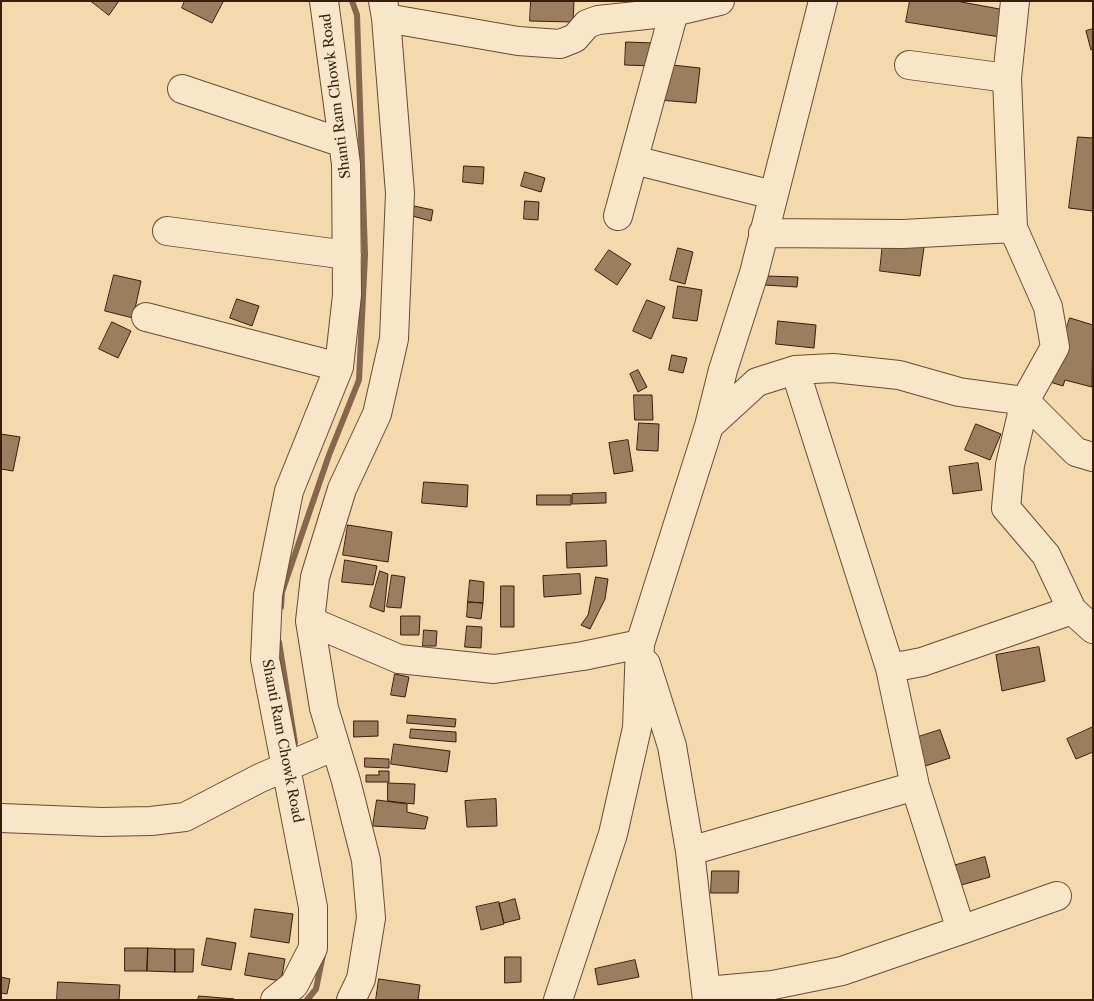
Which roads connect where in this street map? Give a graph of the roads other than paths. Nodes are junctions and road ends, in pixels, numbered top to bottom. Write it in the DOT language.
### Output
graph roads {
  1 [pos="324,1"];
  2 [pos="720,1"];
  3 [pos="823,1"];
  4 [pos="1015,1"];
  5 [pos="660,9"];
  6 [pos="385,10"];
  7 [pos="909,65"];
  8 [pos="1007,78"];
  9 [pos="182,89"];
  10 [pos="343,143"];
  11 [pos="634,160"];
  12 [pos="773,195"];
  13 [pos="618,216"];
  14 [pos="1013,228"];
  15 [pos="168,231"];
  16 [pos="763,233"];
  17 [pos="347,255"];
  18 [pos="146,317"];
  19 [pos="339,368"];
  20 [pos="795,370"];
  21 [pos="1025,401"];
  22 [pos="709,426"];
  23 [pos="1093,457"];
  24 [pos="1072,610"];
  25 [pos="310,621"];
  26 [pos="1093,629"];
  27 [pos="640,644"];
  28 [pos="890,668"];
  29 [pos="327,748"];
  30 [pos="288,764"];
  31 [pos="916,786"];
  32 [pos="1,818"];
  33 [pos="690,850"];
  34 [pos="1057,896"];
  35 [pos="961,930"];
  36 [pos="706,995"];
  37 [pos="275,1000"];
  38 [pos="351,1000"];
  39 [pos="558,1000"];
  1 -- 10 [label="street, Shanti Ram Chowk Road"];
  2 -- 5 [label="street"];
  3 -- 12 [label="street"];
  4 -- 8 [label="street"];
  5 -- 6 [label="street"];
  5 -- 11 [label="street"];
  6 -- 25 [label="street"];
  7 -- 8 [label="street"];
  8 -- 14 [label="street"];
  9 -- 10 [label="street"];
  10 -- 17 [label="street, Shanti Ram Chowk Road"];
  11 -- 12 [label="street"];
  11 -- 13 [label="street"];
  12 -- 16 [label="street"];
  14 -- 16 [label="street"];
  14 -- 21 [label="street"];
  15 -- 17 [label="street"];
  16 -- 22 [label="street"];
  17 -- 19 [label="street, Shanti Ram Chowk Road"];
  18 -- 19 [label="street"];
  19 -- 30 [label="street, Shanti Ram Chowk Road"];
  20 -- 21 [label="street"];
  20 -- 22 [label="street"];
  20 -- 28 [label="street"];
  21 -- 23 [label="street"];
  21 -- 24 [label="street"];
  22 -- 27 [label="street"];
  24 -- 26 [label="street"];
  24 -- 28 [label="street"];
  25 -- 27 [label="street"];
  25 -- 29 [label="street"];
  27 -- 33 [label="street"];
  27 -- 39 [label="street"];
  28 -- 31 [label="street"];
  29 -- 30 [label="street"];
  29 -- 38 [label="street"];
  30 -- 32 [label="street"];
  30 -- 37 [label="street, Shanti Ram Chowk Road"];
  31 -- 33 [label="street"];
  31 -- 35 [label="street"];
  33 -- 36 [label="street"];
  34 -- 35 [label="street"];
  35 -- 36 [label="street"];
}
